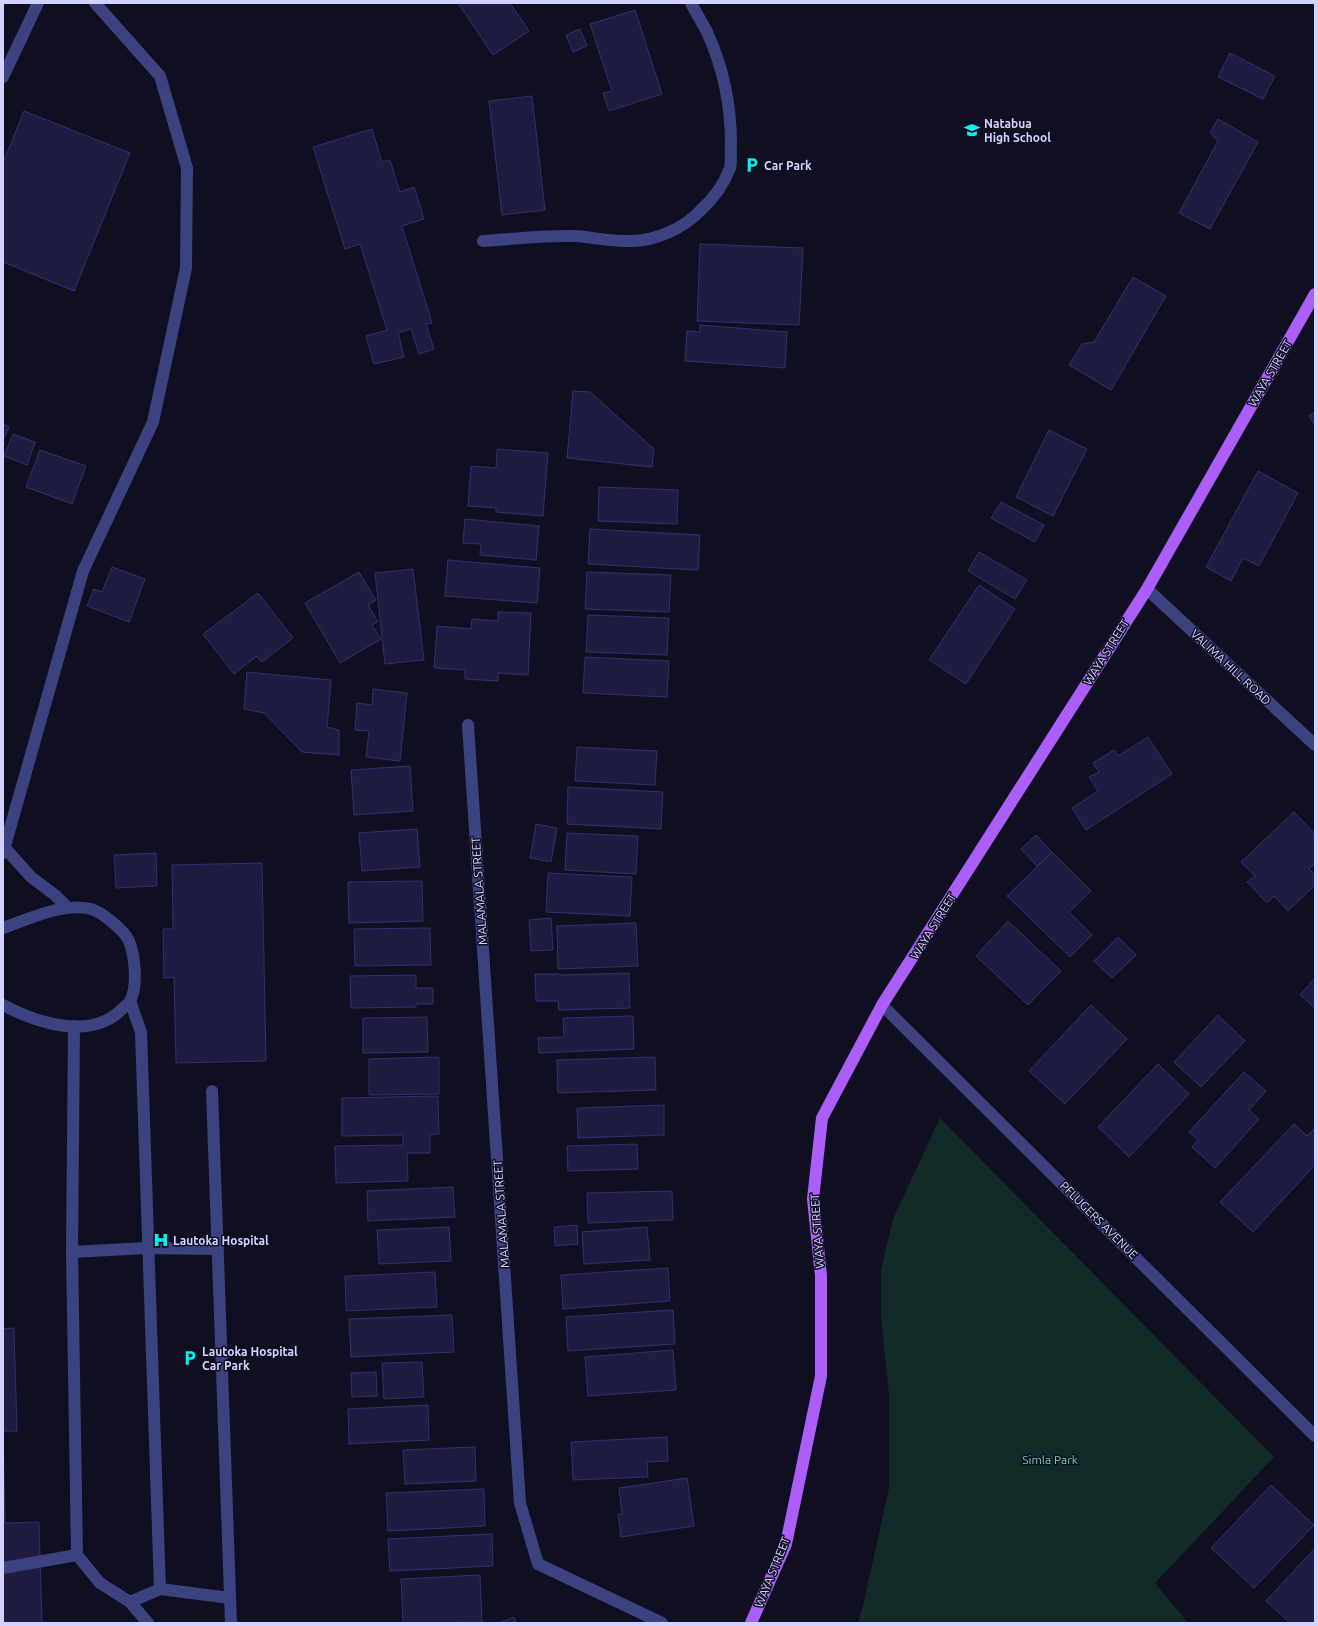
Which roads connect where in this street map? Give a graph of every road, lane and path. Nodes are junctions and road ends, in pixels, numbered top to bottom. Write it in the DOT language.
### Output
graph roads {
  1 [pos="38,3"];
  2 [pos="95,3"];
  3 [pos="691,3"];
  4 [pos="3,76"];
  5 [pos="483,241"];
  6 [pos="1315,294"];
  7 [pos="1147,589"];
  8 [pos="468,725"];
  9 [pos="1315,745"];
  10 [pos="4,850"];
  11 [pos="67,907"];
  12 [pos="3,928"];
  13 [pos="130,1001"];
  14 [pos="3,1005"];
  15 [pos="882,1005"];
  16 [pos="74,1026"];
  17 [pos="212,1091"];
  18 [pos="147,1248"];
  19 [pos="218,1249"];
  20 [pos="72,1252"];
  21 [pos="1315,1436"];
  22 [pos="77,1554"];
  23 [pos="3,1568"];
  24 [pos="160,1589"];
  25 [pos="230,1598"];
  26 [pos="130,1602"];
  27 [pos="148,1623"];
  28 [pos="231,1623"];
  29 [pos="662,1623"];
  30 [pos="751,1623"];
  1 -- 4 [label="street"];
  2 -- 10 [label="street"];
  3 -- 5 [label="street"];
  6 -- 7 [label="main road, WAYA STREET"];
  7 -- 9 [label="street, VALIMA HILL ROAD"];
  7 -- 15 [label="main road, WAYA STREET"];
  8 -- 29 [label="street, MALAMALA STREET"];
  10 -- 11 [label="street"];
  11 -- 12 [label="street"];
  11 -- 13 [label="street"];
  13 -- 16 [label="street"];
  13 -- 18 [label="street"];
  14 -- 16 [label="street"];
  15 -- 21 [label="street, PFLUGERS AVENUE"];
  15 -- 30 [label="main road, WAYA STREET"];
  16 -- 20 [label="street"];
  17 -- 19 [label="street"];
  18 -- 19 [label="street"];
  18 -- 20 [label="street"];
  18 -- 24 [label="street"];
  19 -- 25 [label="street"];
  20 -- 22 [label="street"];
  22 -- 23 [label="street"];
  22 -- 26 [label="street"];
  24 -- 25 [label="street"];
  24 -- 26 [label="street"];
  25 -- 28 [label="street"];
  26 -- 27 [label="street"];
}
